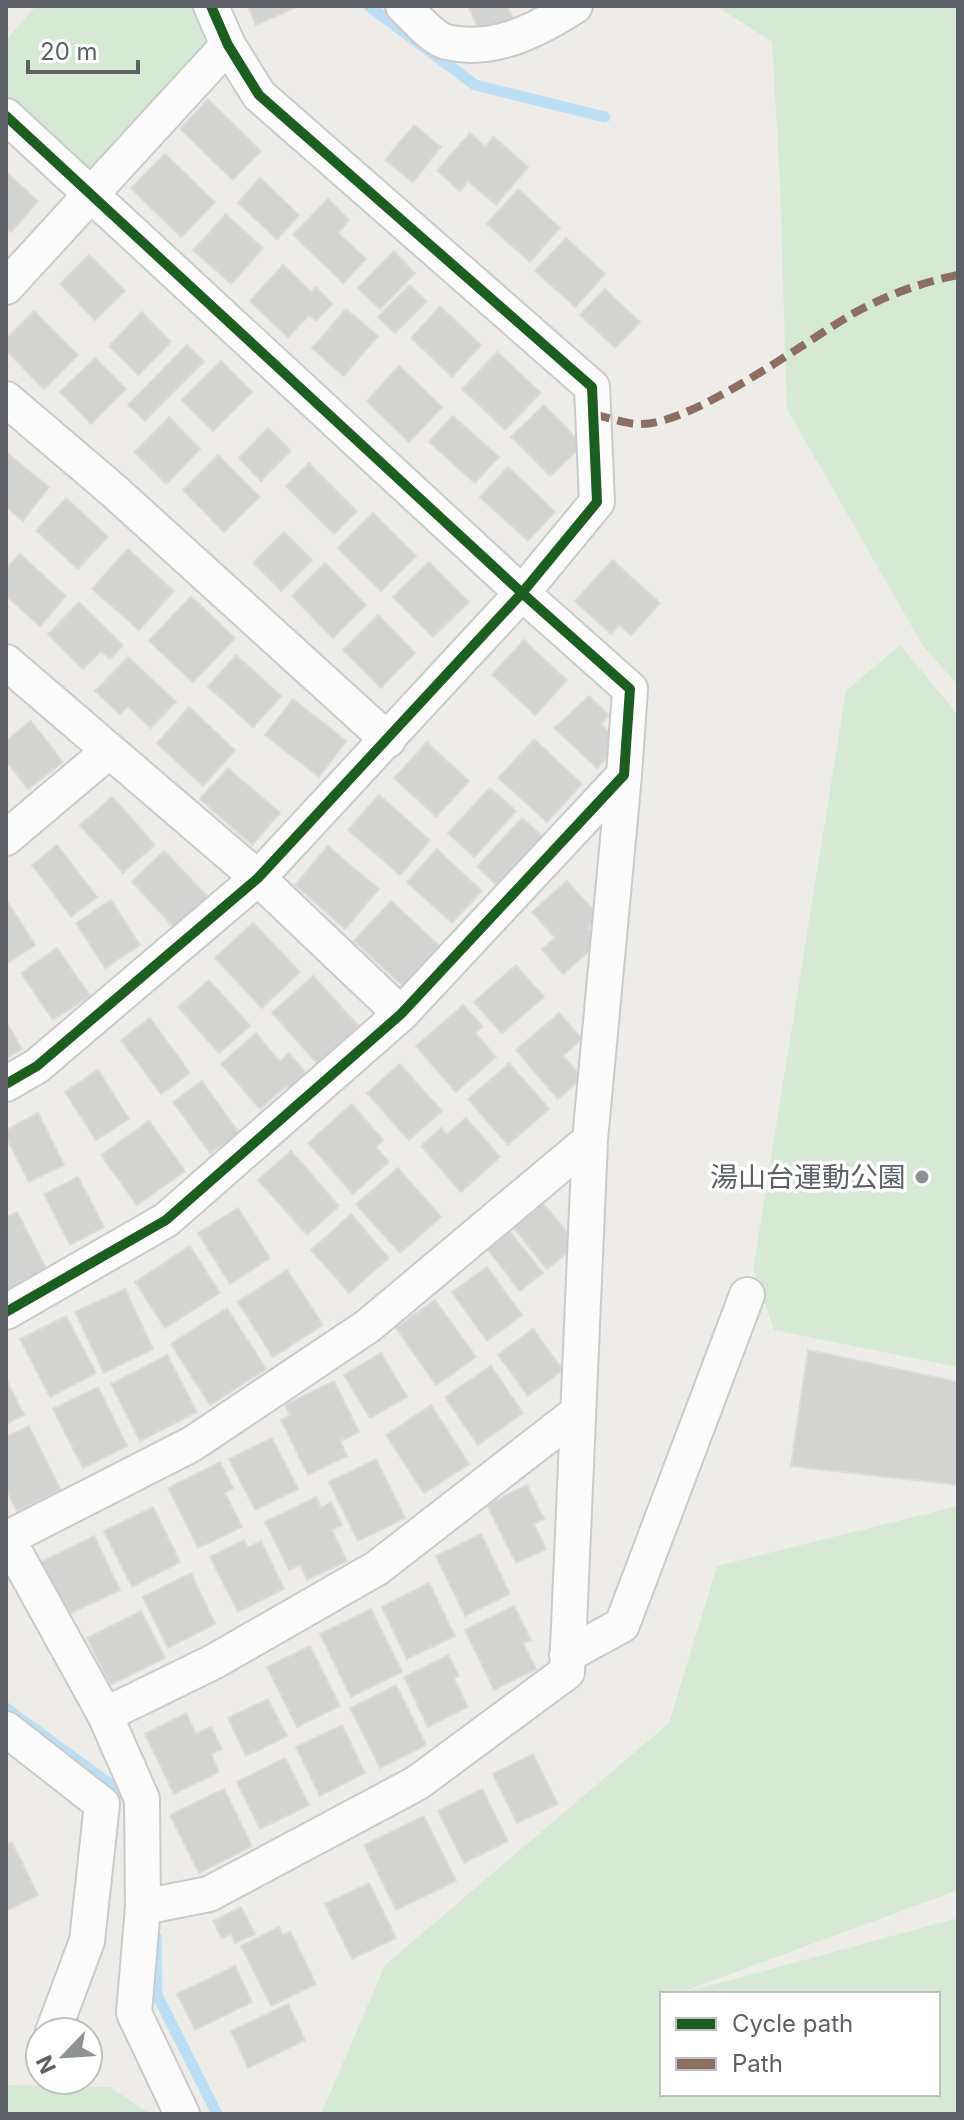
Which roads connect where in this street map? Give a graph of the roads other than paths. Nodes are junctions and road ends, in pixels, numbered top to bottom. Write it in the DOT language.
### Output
graph roads {
  1 [pos="211,6"];
  2 [pos="403,6"];
  3 [pos="575,6"];
  4 [pos="228,45"];
  5 [pos="6,116"];
  6 [pos="88,195"];
  7 [pos="6,287"];
  8 [pos="6,399"];
  9 [pos="522,593"];
  10 [pos="6,662"];
  11 [pos="388,740"];
  12 [pos="109,751"];
  13 [pos="624,775"];
  14 [pos="6,838"];
  15 [pos="258,878"];
  16 [pos="401,1014"];
  17 [pos="6,1084"];
  18 [pos="590,1140"];
  19 [pos="747,1295"];
  20 [pos="6,1312"];
  21 [pos="578,1412"];
  22 [pos="6,1538"];
  23 [pos="567,1655"];
  24 [pos="105,1715"];
  25 [pos="6,1729"];
  26 [pos="144,1906"];
  27 [pos="59,2016"];
  28 [pos="182,2114"];
  1 -- 4 [label="street"];
  2 -- 3 [label="street"];
  4 -- 6 [label="street"];
  4 -- 9 [label="street"];
  5 -- 6 [label="street"];
  6 -- 7 [label="street"];
  6 -- 9 [label="street"];
  8 -- 11 [label="street"];
  9 -- 11 [label="street"];
  9 -- 13 [label="street"];
  10 -- 12 [label="street"];
  11 -- 15 [label="street"];
  12 -- 14 [label="street"];
  12 -- 15 [label="street"];
  13 -- 16 [label="street"];
  13 -- 18 [label="street"];
  15 -- 16 [label="street"];
  15 -- 17 [label="street"];
  16 -- 20 [label="street"];
  18 -- 21 [label="street"];
  18 -- 22 [label="street"];
  19 -- 23 [label="street"];
  21 -- 23 [label="street"];
  21 -- 24 [label="street"];
  22 -- 24 [label="street"];
  23 -- 26 [label="street"];
  24 -- 26 [label="street"];
  25 -- 27 [label="street"];
  26 -- 28 [label="street"];
}
